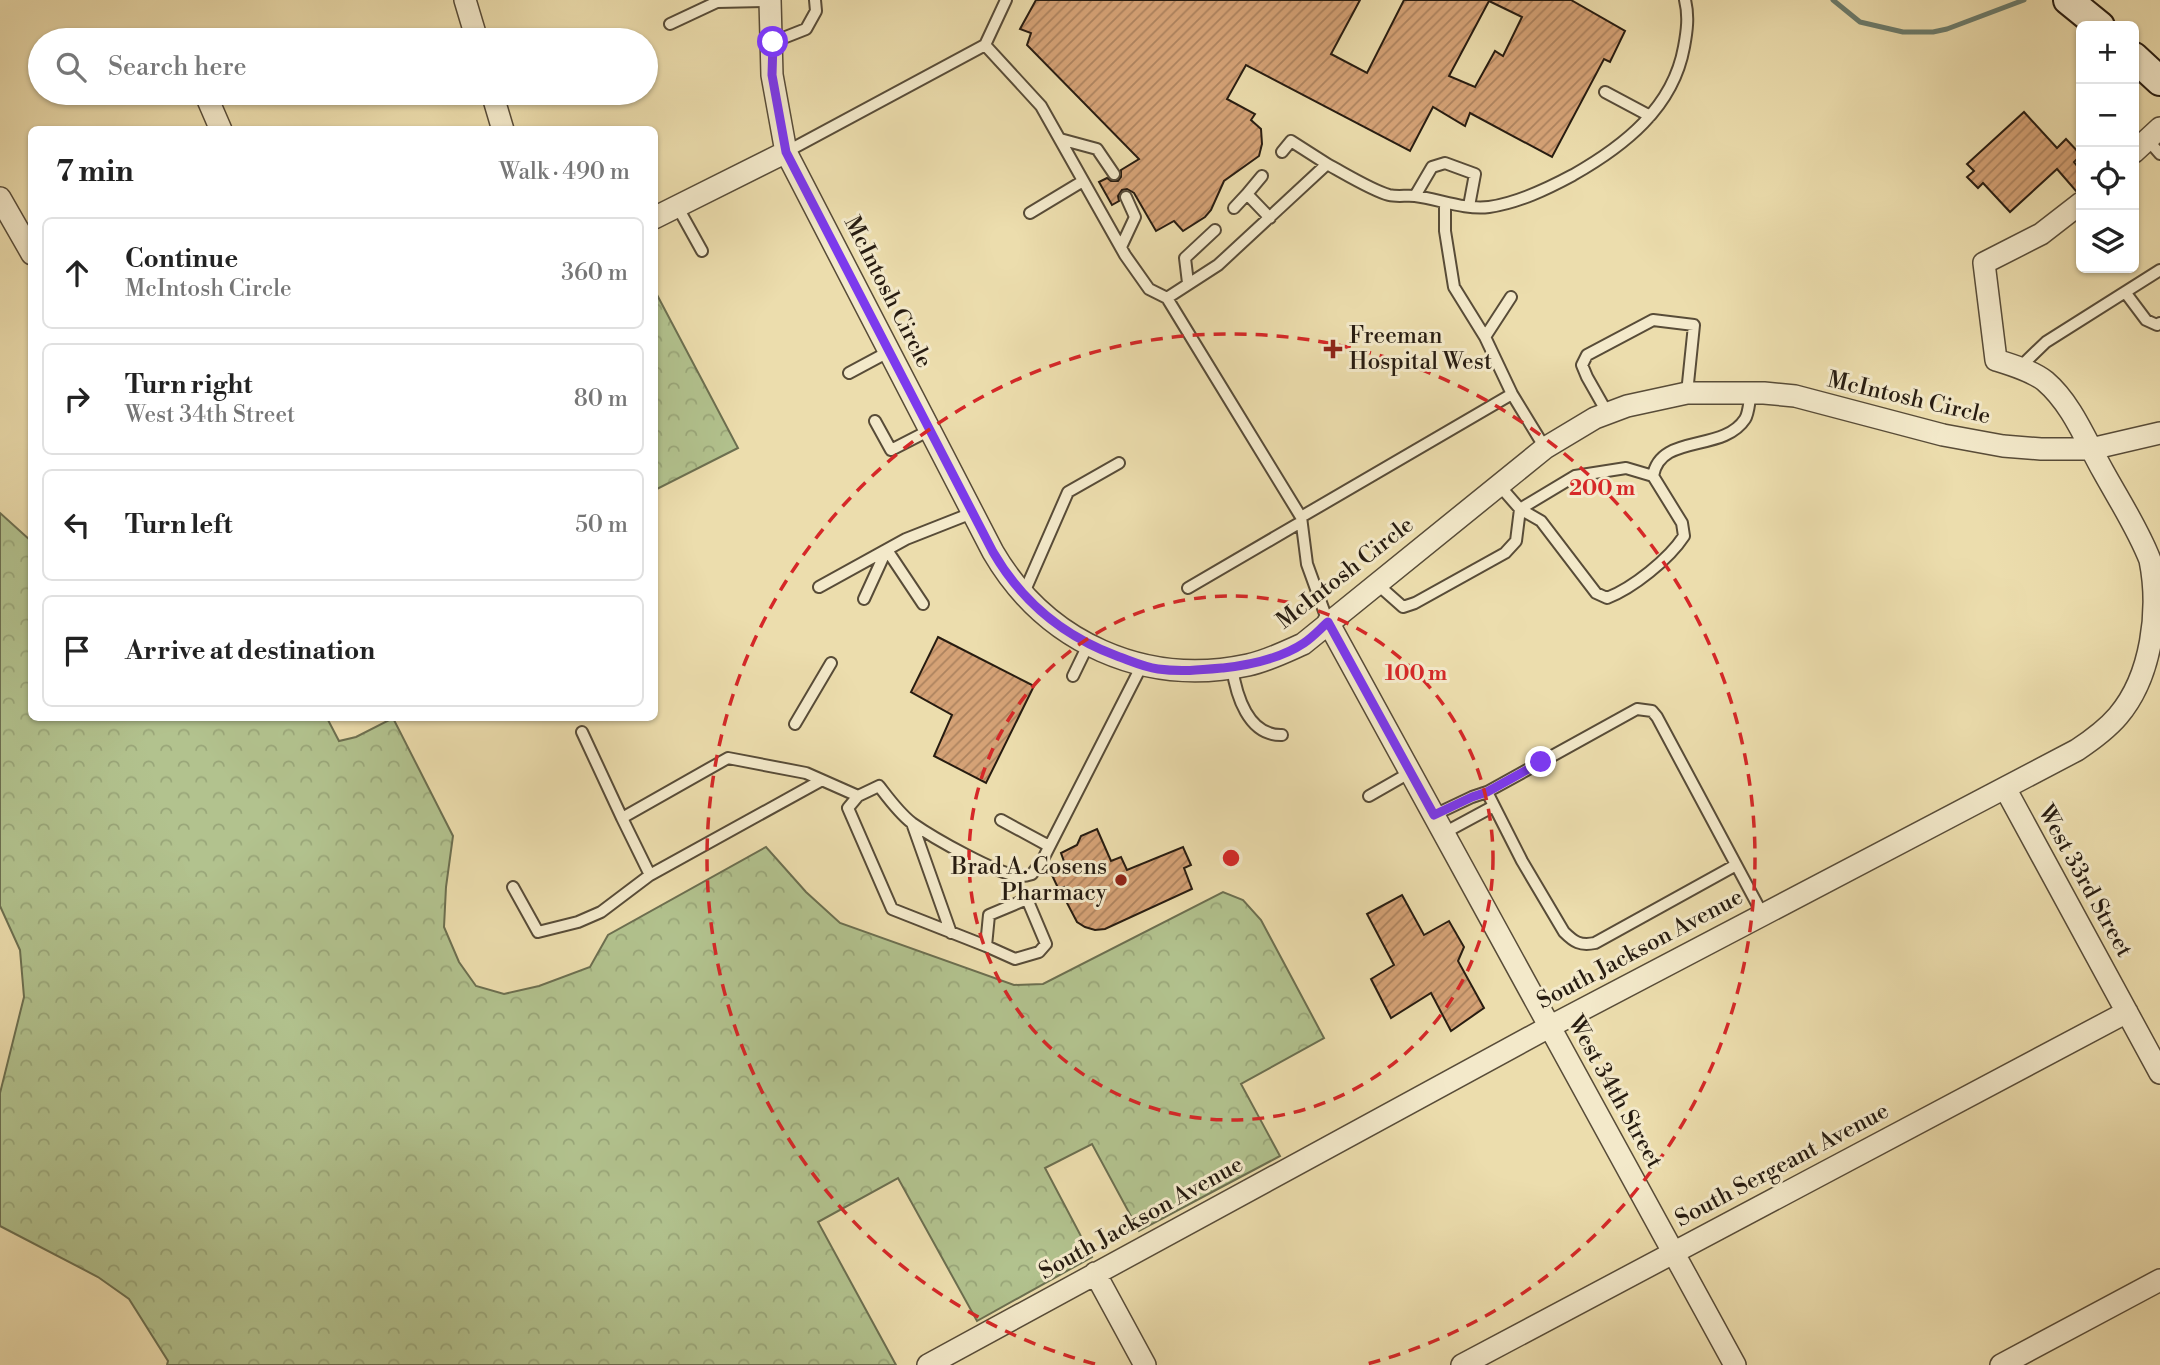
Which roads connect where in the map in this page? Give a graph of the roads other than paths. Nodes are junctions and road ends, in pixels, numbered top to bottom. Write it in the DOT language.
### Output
graph roads {
  1 [pos="465,0"];
  2 [pos="815,0"];
  3 [pos="1006,0"];
  4 [pos="1685,0"];
  5 [pos="2068,0"];
  6 [pos="770,1"];
  7 [pos="2095,21"];
  8 [pos="670,24"];
  9 [pos="473,28"];
  10 [pos="773,42"];
  11 [pos="985,46"];
  12 [pos="2139,61"];
  13 [pos="2160,80"];
  14 [pos="1605,92"];
  15 [pos="210,105"];
  16 [pos="496,105"];
  17 [pos="1650,116"];
  18 [pos="218,126"];
  19 [pos="502,126"];
  20 [pos="1059,139"];
  21 [pos="786,152"];
  22 [pos="1282,152"];
  23 [pos="1327,164"];
  24 [pos="1114,174"];
  25 [pos="1262,176"];
  26 [pos="1083,181"];
  27 [pos="1247,194"];
  28 [pos="1415,196"];
  29 [pos="1126,197"];
  30 [pos="0,198"];
  31 [pos="1445,203"];
  32 [pos="677,205"];
  33 [pos="1469,206"];
  34 [pos="2076,207"];
  35 [pos="1234,208"];
  36 [pos="1030,213"];
  37 [pos="658,216"];
  38 [pos="1270,218"];
  39 [pos="1214,230"];
  40 [pos="28,247"];
  41 [pos="1121,247"];
  42 [pos="702,251"];
  43 [pos="2160,270"];
  44 [pos="1188,283"];
  45 [pos="2125,292"];
  46 [pos="1511,297"];
  47 [pos="1167,298"];
  48 [pos="2160,323"];
  49 [pos="1485,337"];
  50 [pos="890,351"];
  51 [pos="2019,368"];
  52 [pos="849,373"];
  53 [pos="1687,393"];
  54 [pos="1751,393"];
  55 [pos="1512,394"];
  56 [pos="1608,414"];
  57 [pos="875,421"];
  58 [pos="930,430"];
  59 [pos="2160,433"];
  60 [pos="1545,448"];
  61 [pos="2091,449"];
  62 [pos="1119,463"];
  63 [pos="1653,476"];
  64 [pos="1499,485"];
  65 [pos="1520,509"];
  66 [pos="972,513"];
  67 [pos="1301,519"];
  68 [pos="887,550"];
  69 [pos="1377,584"];
  70 [pos="819,587"];
  71 [pos="1188,588"];
  72 [pos="1023,595"];
  73 [pos="864,599"];
  74 [pos="923,604"];
  75 [pos="1328,622"];
  76 [pos="1088,645"];
  77 [pos="2155,660"];
  78 [pos="831,663"];
  79 [pos="1142,666"];
  80 [pos="1232,667"];
  81 [pos="1073,676"];
  82 [pos="794,724"];
  83 [pos="582,732"];
  84 [pos="1282,735"];
  85 [pos="1411,772"];
  86 [pos="822,780"];
  87 [pos="2005,788"];
  88 [pos="1487,792"];
  89 [pos="858,796"];
  90 [pos="1369,796"];
  91 [pos="1494,806"];
  92 [pos="622,818"];
  93 [pos="1001,820"];
  94 [pos="912,823"];
  95 [pos="1439,824"];
  96 [pos="1049,846"];
  97 [pos="1736,865"];
  98 [pos="650,876"];
  99 [pos="513,887"];
  100 [pos="1763,915"];
  101 [pos="951,933"];
  102 [pos="986,946"];
  103 [pos="2127,1012"];
  104 [pos="1549,1027"];
  105 [pos="2160,1073"];
  106 [pos="1673,1253"];
  107 [pos="1095,1273"];
  108 [pos="2160,1280"];
  109 [pos="928,1365"];
  110 [pos="1145,1365"];
  111 [pos="1462,1365"];
  112 [pos="1735,1365"];
  113 [pos="2001,1365"];
  1 -- 9 [label="street"];
  2 -- 10 [label="lane"];
  3 -- 11 [label="lane"];
  4 -- 17 [label="lane"];
  5 -- 7 [label="main road"];
  6 -- 8 [label="lane"];
  6 -- 10 [label="street, McIntosh Circle"];
  10 -- 21 [label="street, McIntosh Circle"];
  11 -- 20 [label="lane"];
  11 -- 21 [label="lane"];
  12 -- 13 [label="main road"];
  14 -- 17 [label="lane"];
  15 -- 18 [label="street"];
  16 -- 19 [label="street"];
  17 -- 33 [label="lane"];
  20 -- 24 [label="lane"];
  20 -- 26 [label="lane"];
  21 -- 32 [label="street"];
  21 -- 50 [label="street, McIntosh Circle"];
  22 -- 23 [label="lane"];
  23 -- 28 [label="lane"];
  23 -- 38 [label="lane"];
  25 -- 27 [label="lane"];
  26 -- 36 [label="lane"];
  26 -- 41 [label="lane"];
  27 -- 35 [label="lane"];
  27 -- 38 [label="lane"];
  28 -- 31 [label="lane"];
  28 -- 33 [label="lane"];
  29 -- 41 [label="lane"];
  30 -- 40 [label="street"];
  31 -- 33 [label="lane"];
  31 -- 49 [label="lane"];
  32 -- 37 [label="street"];
  32 -- 42 [label="lane"];
  34 -- 51 [label="street"];
  38 -- 44 [label="lane"];
  39 -- 44 [label="lane"];
  41 -- 47 [label="lane"];
  43 -- 45 [label="lane"];
  44 -- 47 [label="lane"];
  45 -- 48 [label="lane"];
  45 -- 51 [label="lane"];
  46 -- 49 [label="lane"];
  47 -- 67 [label="lane"];
  49 -- 55 [label="lane"];
  50 -- 52 [label="lane"];
  50 -- 58 [label="street, McIntosh Circle"];
  51 -- 61 [label="street"];
  53 -- 54 [label="street, McIntosh Circle"];
  53 -- 56 [label="street, McIntosh Circle"];
  53 -- 56 [label="lane"];
  54 -- 61 [label="street, McIntosh Circle"];
  54 -- 63 [label="lane"];
  55 -- 60 [label="lane"];
  55 -- 67 [label="lane"];
  56 -- 60 [label="street, McIntosh Circle"];
  57 -- 58 [label="lane"];
  58 -- 66 [label="street, McIntosh Circle"];
  59 -- 61 [label="street, McIntosh Circle"];
  60 -- 64 [label="street, McIntosh Circle"];
  61 -- 77 [label="street, South Jackson Avenue"];
  62 -- 72 [label="lane"];
  63 -- 65 [label="lane"];
  63 -- 65 [label="lane"];
  64 -- 65 [label="lane"];
  64 -- 69 [label="street, McIntosh Circle"];
  65 -- 69 [label="lane"];
  66 -- 68 [label="lane"];
  66 -- 72 [label="street, McIntosh Circle"];
  67 -- 71 [label="lane"];
  67 -- 75 [label="lane"];
  68 -- 70 [label="lane"];
  68 -- 73 [label="lane"];
  68 -- 74 [label="lane"];
  69 -- 75 [label="street, McIntosh Circle"];
  72 -- 76 [label="street, McIntosh Circle"];
  75 -- 80 [label="street, McIntosh Circle"];
  75 -- 85 [label="street, West 34th Street"];
  76 -- 79 [label="street, McIntosh Circle"];
  76 -- 81 [label="lane"];
  77 -- 87 [label="street, South Jackson Avenue"];
  78 -- 82 [label="lane"];
  79 -- 80 [label="street, McIntosh Circle"];
  79 -- 96 [label="lane"];
  80 -- 84 [label="lane"];
  83 -- 92 [label="lane"];
  85 -- 90 [label="lane"];
  85 -- 95 [label="street, West 34th Street"];
  86 -- 89 [label="lane"];
  86 -- 92 [label="lane"];
  86 -- 98 [label="lane"];
  87 -- 100 [label="street, South Jackson Avenue"];
  87 -- 103 [label="street, West 33rd Street"];
  88 -- 91 [label="lane"];
  88 -- 95 [label="lane"];
  88 -- 97 [label="lane"];
  89 -- 94 [label="lane"];
  89 -- 101 [label="lane"];
  91 -- 95 [label="lane"];
  91 -- 97 [label="lane"];
  92 -- 98 [label="lane"];
  93 -- 96 [label="lane"];
  94 -- 96 [label="lane"];
  94 -- 101 [label="lane"];
  95 -- 104 [label="street, West 34th Street"];
  97 -- 100 [label="lane"];
  98 -- 99 [label="lane"];
  100 -- 104 [label="street, South Jackson Avenue"];
  101 -- 102 [label="lane"];
  102 -- 102 [label="lane"];
  103 -- 105 [label="street, West 33rd Street"];
  103 -- 106 [label="street, South Sergeant Avenue"];
  104 -- 106 [label="street, West 34th Street"];
  104 -- 107 [label="street, South Jackson Avenue"];
  106 -- 111 [label="street, South Sergeant Avenue"];
  106 -- 112 [label="street, West 34th Street"];
  107 -- 109 [label="street, South Jackson Avenue"];
  107 -- 110 [label="street"];
  108 -- 113 [label="street"];
}
